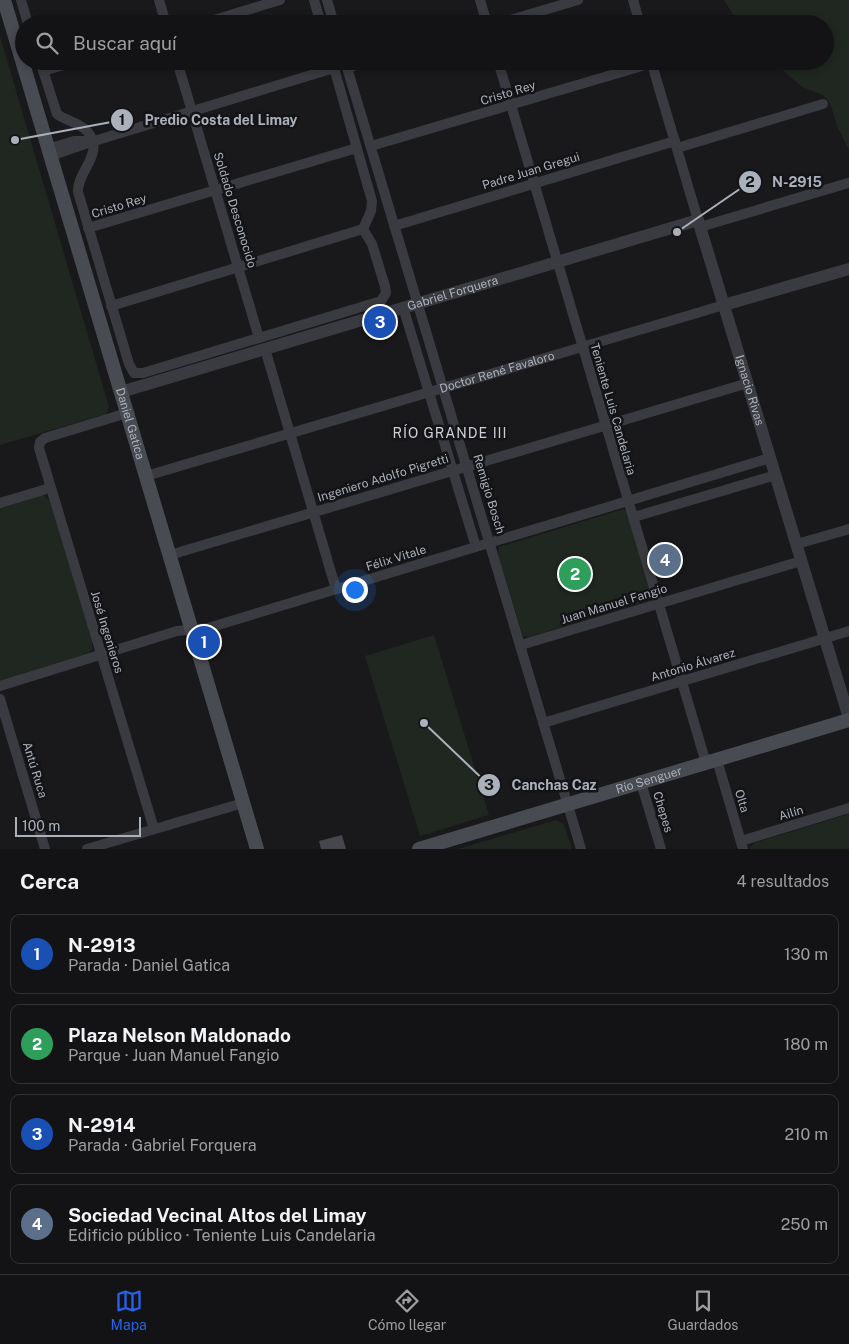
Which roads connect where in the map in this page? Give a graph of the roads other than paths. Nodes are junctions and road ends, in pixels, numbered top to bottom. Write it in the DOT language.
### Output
graph roads {
  1 [pos="4,0"];
  2 [pos="21,0"];
  3 [pos="159,0"];
  4 [pos="280,0"];
  5 [pos="314,0"];
  6 [pos="327,0"];
  7 [pos="480,0"];
  8 [pos="578,0"];
  9 [pos="633,0"];
  10 [pos="25,15"];
  11 [pos="163,15"];
  12 [pos="231,15"];
  13 [pos="318,15"];
  14 [pos="331,15"];
  15 [pos="484,15"];
  16 [pos="527,15"];
  17 [pos="637,15"];
  18 [pos="15,37"];
  19 [pos="25,70"];
  20 [pos="43,70"];
  21 [pos="180,70"];
  22 [pos="318,70"];
  23 [pos="334,70"];
  24 [pos="348,70"];
  25 [pos="501,70"];
  26 [pos="626,70"];
  27 [pos="654,70"];
  28 [pos="823,104"];
  29 [pos="511,105"];
  30 [pos="192,111"];
  31 [pos="92,142"];
  32 [pos="676,145"];
  33 [pos="371,146"];
  34 [pos="357,148"];
  35 [pos="49,153"];
  36 [pos="848,182"];
  37 [pos="534,183"];
  38 [pos="216,190"];
  39 [pos="699,223"];
  40 [pos="394,226"];
  41 [pos="88,228"];
  42 [pos="363,229"];
  43 [pos="557,262"];
  44 [pos="238,267"];
  45 [pos="849,269"];
  46 [pos="418,303"];
  47 [pos="724,304"];
  48 [pos="111,306"];
  49 [pos="403,308"];
  50 [pos="262,343"];
  51 [pos="582,347"];
  52 [pos="134,373"];
  53 [pos="748,382"];
  54 [pos="443,388"];
  55 [pos="121,392"];
  56 [pos="429,392"];
  57 [pos="127,413"];
  58 [pos="605,425"];
  59 [pos="290,434"];
  60 [pos="770,458"];
  61 [pos="467,466"];
  62 [pos="453,471"];
  63 [pos="776,475"];
  64 [pos="146,476"];
  65 [pos="50,488"];
  66 [pos="628,502"];
  67 [pos="0,503"];
  68 [pos="313,512"];
  69 [pos="634,517"];
  70 [pos="849,529"];
  71 [pos="490,543"];
  72 [pos="796,544"];
  73 [pos="476,547"];
  74 [pos="170,555"];
  75 [pos="801,560"];
  76 [pos="336,589"];
  77 [pos="659,603"];
  78 [pos="192,629"];
  79 [pos="849,631"];
  80 [pos="825,638"];
  81 [pos="520,645"];
  82 [pos="101,655"];
  83 [pos="682,681"];
  84 [pos="0,686"];
  85 [pos="0,699"];
  86 [pos="849,719"];
  87 [pos="543,723"];
  88 [pos="711,762"];
  89 [pos="641,783"];
  90 [pos="243,803"];
  91 [pos="568,804"];
  92 [pos="849,808"];
  93 [pos="154,829"];
  94 [pos="742,845"];
  95 [pos="45,849"];
  96 [pos="87,849"];
  97 [pos="257,849"];
  98 [pos="419,849"];
  99 [pos="581,849"];
  100 [pos="661,849"];
  1 -- 18 [label="main road, Daniel Gatica"];
  2 -- 10 [label="street"];
  3 -- 11 [label="street"];
  4 -- 12 [label="street"];
  5 -- 13 [label="street"];
  6 -- 14 [label="street"];
  7 -- 15 [label="street"];
  8 -- 16 [label="street"];
  9 -- 17 [label="street"];
  19 -- 35 [label="main road, Daniel Gatica"];
  20 -- 31 [label="street"];
  21 -- 30 [label="street, Soldado Desconocido"];
  22 -- 30 [label="street"];
  23 -- 34 [label="street"];
  24 -- 33 [label="street, Remigio Bosch"];
  25 -- 29 [label="street, Teniente Luis Candelaria"];
  26 -- 29 [label="street, Cristo Rey"];
  27 -- 32 [label="street, Ignacio Rivas"];
  28 -- 32 [label="street, Padre Juan Gregui"];
  29 -- 33 [label="street, Cristo Rey"];
  29 -- 37 [label="street, Teniente Luis Candelaria"];
  30 -- 31 [label="street"];
  30 -- 38 [label="street, Soldado Desconocido"];
  31 -- 35 [label="street"];
  31 -- 41 [label="street, Daniel Gatica"];
  32 -- 37 [label="street, Padre Juan Gregui"];
  32 -- 39 [label="street, Ignacio Rivas"];
  33 -- 40 [label="street, Remigio Bosch"];
  34 -- 38 [label="street, Cristo Rey"];
  34 -- 42 [label="street"];
  35 -- 55 [label="main road, Daniel Gatica"];
  36 -- 39 [label="street, Gabriel Forquera"];
  37 -- 40 [label="street, Padre Juan Gregui"];
  37 -- 43 [label="street, Teniente Luis Candelaria"];
  38 -- 41 [label="street, Cristo Rey"];
  38 -- 44 [label="street, Soldado Desconocido"];
  39 -- 43 [label="street, Gabriel Forquera"];
  39 -- 47 [label="street, Ignacio Rivas"];
  40 -- 46 [label="street, Remigio Bosch"];
  41 -- 48 [label="street, Daniel Gatica"];
  42 -- 44 [label="street"];
  42 -- 50 [label="street, Gabriel Forquera"];
  43 -- 46 [label="street, Gabriel Forquera"];
  43 -- 51 [label="street, Teniente Luis Candelaria"];
  44 -- 48 [label="street"];
  44 -- 50 [label="street, Soldado Desconocido"];
  45 -- 47 [label="street, Doctor René Favaloro"];
  46 -- 49 [label="street, Gabriel Forquera"];
  46 -- 54 [label="street, Remigio Bosch"];
  47 -- 51 [label="street, Doctor René Favaloro"];
  47 -- 53 [label="street, Ignacio Rivas"];
  48 -- 52 [label="street, Daniel Gatica"];
  49 -- 50 [label="street, Gabriel Forquera"];
  49 -- 56 [label="street"];
  50 -- 52 [label="street, Gabriel Forquera"];
  50 -- 55 [label="street, Gabriel Forquera"];
  50 -- 59 [label="street, Soldado Desconocido"];
  51 -- 54 [label="street, Doctor René Favaloro"];
  51 -- 58 [label="street, Teniente Luis Candelaria"];
  53 -- 58 [label="street, Ingeniero Adolfo Pigretti"];
  53 -- 60 [label="street, Ignacio Rivas"];
  54 -- 56 [label="street, Doctor René Favaloro"];
  54 -- 61 [label="street, Remigio Bosch"];
  55 -- 57 [label="main road, Daniel Gatica"];
  56 -- 59 [label="street, Doctor René Favaloro"];
  56 -- 62 [label="street"];
  57 -- 64 [label="main road, Daniel Gatica"];
  57 -- 65 [label="street, José Ingenieros"];
  58 -- 61 [label="street, Ingeniero Adolfo Pigretti"];
  58 -- 66 [label="street, Teniente Luis Candelaria"];
  59 -- 64 [label="street, Doctor René Favaloro"];
  59 -- 68 [label="street, Soldado Desconocido"];
  60 -- 63 [label="street, Ignacio Rivas"];
  60 -- 66 [label="street, Félix Vitale"];
  61 -- 62 [label="street, Ingeniero Adolfo Pigretti"];
  61 -- 71 [label="street, Remigio Bosch"];
  62 -- 68 [label="street, Ingeniero Adolfo Pigretti"];
  62 -- 73 [label="street"];
  63 -- 69 [label="street"];
  63 -- 72 [label="street, Ignacio Rivas"];
  64 -- 74 [label="main road, Daniel Gatica"];
  65 -- 67 [label="street"];
  65 -- 82 [label="street, José Ingenieros"];
  66 -- 69 [label="street, Teniente Luis Candelaria"];
  66 -- 71 [label="street, Félix Vitale"];
  68 -- 74 [label="street, Ingeniero Adolfo Pigretti"];
  68 -- 76 [label="street, Soldado Desconocido"];
  69 -- 77 [label="street, Teniente Luis Candelaria"];
  70 -- 72 [label="street"];
  71 -- 73 [label="street, Félix Vitale"];
  71 -- 81 [label="street, Remigio Bosch"];
  72 -- 75 [label="street, Ignacio Rivas"];
  73 -- 76 [label="street, Félix Vitale"];
  74 -- 78 [label="main road, Daniel Gatica"];
  75 -- 77 [label="street, Juan Manuel Fangio"];
  75 -- 80 [label="street, Ignacio Rivas"];
  76 -- 78 [label="street, Félix Vitale"];
  77 -- 81 [label="street, Juan Manuel Fangio"];
  77 -- 83 [label="street, Teniente Luis Candelaria"];
  78 -- 82 [label="street, Félix Vitale"];
  78 -- 90 [label="main road, Daniel Gatica"];
  79 -- 80 [label="street, Antonio Álvarez"];
  80 -- 83 [label="street, Antonio Álvarez"];
  80 -- 86 [label="street, Ignacio Rivas"];
  81 -- 87 [label="street, Remigio Bosch"];
  82 -- 84 [label="street, Félix Vitale"];
  82 -- 93 [label="street, José Ingenieros"];
  83 -- 87 [label="street, Antonio Álvarez"];
  83 -- 88 [label="street, Teniente Luis Candelaria"];
  85 -- 95 [label="street, Antú Ruca"];
  86 -- 88 [label="main road, Río Senguer"];
  87 -- 91 [label="street, Remigio Bosch"];
  88 -- 89 [label="main road, Río Senguer"];
  88 -- 94 [label="street, Olta"];
  89 -- 91 [label="main road, Río Senguer"];
  89 -- 100 [label="street, Chepes"];
  90 -- 93 [label="street"];
  90 -- 97 [label="main road, Daniel Gatica"];
  91 -- 98 [label="main road, Río Senguer"];
  91 -- 99 [label="street, Remigio Bosch"];
  92 -- 94 [label="street, Ailín"];
  93 -- 96 [label="street"];
}
